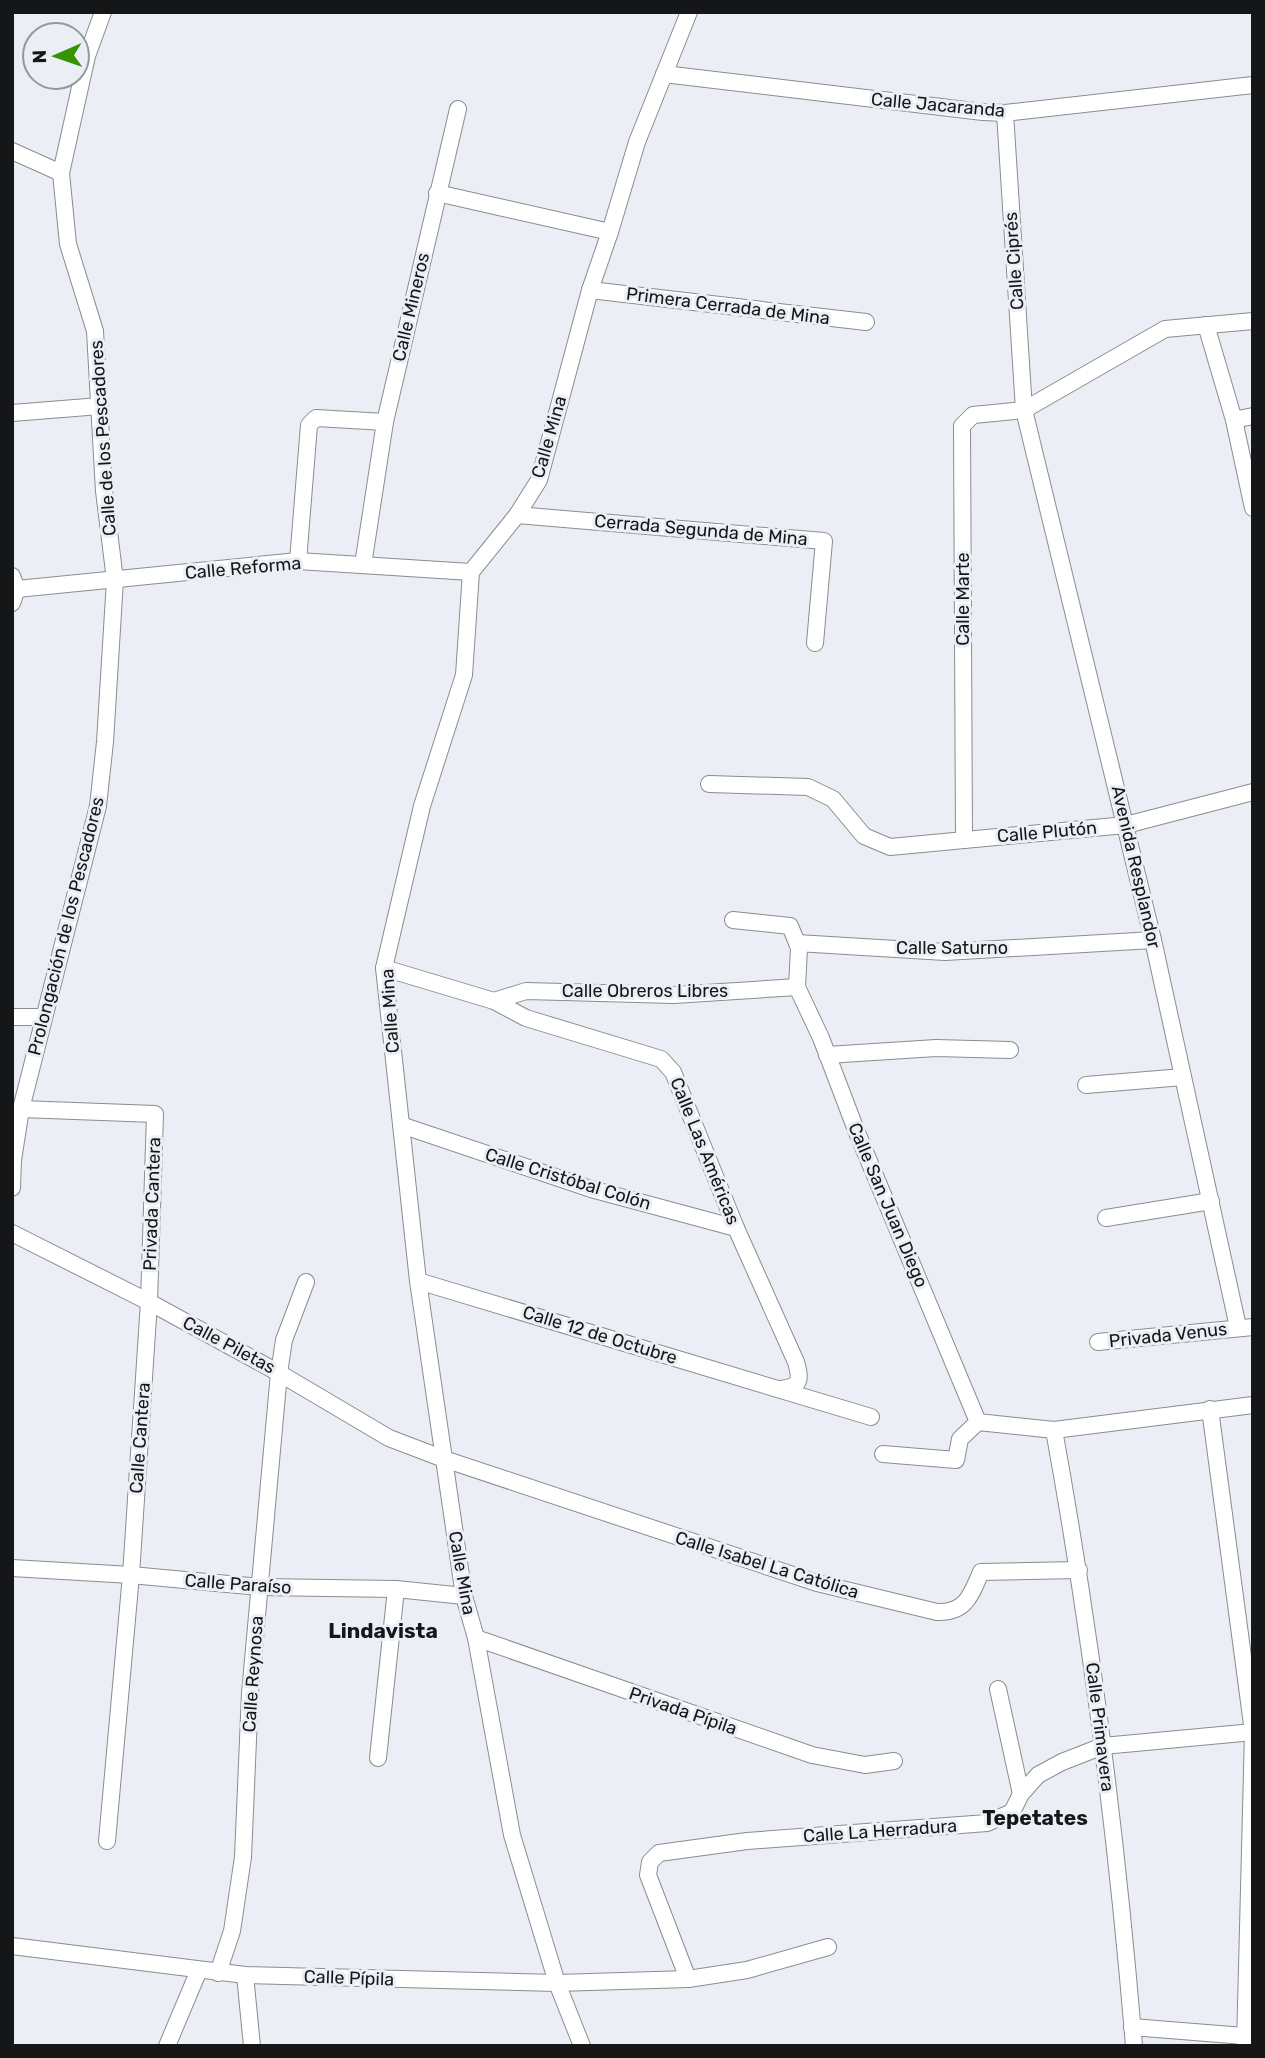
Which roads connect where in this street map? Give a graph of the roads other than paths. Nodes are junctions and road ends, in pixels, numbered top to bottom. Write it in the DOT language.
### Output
graph roads {
  1 [pos="103,12"];
  2 [pos="689,12"];
  3 [pos="664,74"];
  4 [pos="1253,85"];
  5 [pos="458,109"];
  6 [pos="1004,113"];
  7 [pos="12,151"];
  8 [pos="61,173"];
  9 [pos="437,193"];
  10 [pos="610,232"];
  11 [pos="590,290"];
  12 [pos="1253,321"];
  13 [pos="866,322"];
  14 [pos="1206,325"];
  15 [pos="100,406"];
  16 [pos="1024,410"];
  17 [pos="12,412"];
  18 [pos="1253,416"];
  19 [pos="1234,420"];
  20 [pos="384,422"];
  21 [pos="1252,504"];
  22 [pos="517,515"];
  23 [pos="298,561"];
  24 [pos="363,565"];
  25 [pos="471,572"];
  26 [pos="116,580"];
  27 [pos="14,589"];
  28 [pos="815,643"];
  29 [pos="709,784"];
  30 [pos="1253,792"];
  31 [pos="1126,825"];
  32 [pos="964,840"];
  33 [pos="733,920"];
  34 [pos="1153,940"];
  35 [pos="797,943"];
  36 [pos="384,968"];
  37 [pos="797,987"];
  38 [pos="494,1001"];
  39 [pos="12,1017"];
  40 [pos="43,1017"];
  41 [pos="1010,1050"];
  42 [pos="827,1055"];
  43 [pos="1183,1077"];
  44 [pos="1086,1085"];
  45 [pos="21,1109"];
  46 [pos="401,1125"];
  47 [pos="12,1188"];
  48 [pos="1211,1202"];
  49 [pos="1106,1218"];
  50 [pos="736,1228"];
  51 [pos="12,1233"];
  52 [pos="418,1281"];
  53 [pos="306,1282"];
  54 [pos="149,1302"];
  55 [pos="1245,1327"];
  56 [pos="1098,1342"];
  57 [pos="279,1373"];
  58 [pos="781,1389"];
  59 [pos="1253,1405"];
  60 [pos="1210,1409"];
  61 [pos="871,1417"];
  62 [pos="978,1422"];
  63 [pos="1054,1430"];
  64 [pos="883,1454"];
  65 [pos="444,1459"];
  66 [pos="12,1568"];
  67 [pos="1079,1570"];
  68 [pos="131,1575"];
  69 [pos="260,1587"];
  70 [pos="396,1589"];
  71 [pos="464,1596"];
  72 [pos="476,1638"];
  73 [pos="998,1689"];
  74 [pos="1253,1732"];
  75 [pos="1103,1746"];
  76 [pos="378,1758"];
  77 [pos="894,1761"];
  78 [pos="1021,1794"];
  79 [pos="107,1841"];
  80 [pos="12,1947"];
  81 [pos="828,1947"];
  82 [pos="199,1970"];
  83 [pos="218,1973"];
  84 [pos="245,1975"];
  85 [pos="688,1979"];
  86 [pos="557,1983"];
  87 [pos="1132,2027"];
  88 [pos="1245,2041"];
  89 [pos="167,2046"];
  90 [pos="252,2046"];
  91 [pos="582,2046"];
  92 [pos="1134,2046"];
  1 -- 8 [label="street, Calle de los Pescadores"];
  2 -- 3 [label="street, Calle Mina"];
  3 -- 6 [label="street, Calle Jacaranda"];
  3 -- 10 [label="street, Calle Mina"];
  4 -- 6 [label="street, Calle Jacaranda"];
  5 -- 9 [label="street, Calle Mineros"];
  6 -- 16 [label="street, Calle Ciprés"];
  7 -- 8 [label="street"];
  8 -- 15 [label="street, Calle de los Pescadores"];
  9 -- 10 [label="street"];
  9 -- 20 [label="street, Calle Mineros"];
  10 -- 11 [label="street, Calle Mina"];
  11 -- 13 [label="street, Primera Cerrada de Mina"];
  11 -- 22 [label="street, Calle Mina"];
  12 -- 14 [label="street"];
  14 -- 16 [label="street"];
  14 -- 19 [label="street"];
  15 -- 17 [label="street"];
  15 -- 26 [label="street, Calle de los Pescadores"];
  16 -- 31 [label="street, Avenida Resplandor"];
  16 -- 32 [label="street, Calle Marte"];
  18 -- 19 [label="street"];
  19 -- 21 [label="street"];
  20 -- 23 [label="street"];
  20 -- 24 [label="street, Calle Mineros"];
  22 -- 25 [label="street, Calle Mina"];
  22 -- 28 [label="street, Cerrada Segunda de Mina"];
  23 -- 24 [label="street, Calle Reforma"];
  23 -- 26 [label="street, Calle Reforma"];
  24 -- 25 [label="street, Calle Reforma"];
  25 -- 36 [label="street, Calle Mina"];
  26 -- 27 [label="street, Calle Reforma"];
  26 -- 40 [label="street, Prolongación de los Pescadores"];
  29 -- 32 [label="street"];
  30 -- 31 [label="street, Calle Plutón"];
  31 -- 32 [label="street, Calle Plutón"];
  31 -- 34 [label="street, Avenida Resplandor"];
  33 -- 35 [label="street"];
  34 -- 35 [label="street, Calle Saturno"];
  34 -- 43 [label="street, Avenida Resplandor"];
  35 -- 37 [label="street"];
  36 -- 38 [label="street, Calle Las Américas"];
  36 -- 46 [label="street, Calle Mina"];
  37 -- 38 [label="street, Calle Obreros Libres"];
  37 -- 42 [label="street, Calle San Juan Diego"];
  38 -- 50 [label="street, Calle Las Américas"];
  39 -- 40 [label="street"];
  40 -- 45 [label="street, Prolongación de los Pescadores"];
  41 -- 42 [label="street"];
  42 -- 62 [label="street, Calle San Juan Diego"];
  43 -- 44 [label="street"];
  43 -- 48 [label="street, Avenida Resplandor"];
  45 -- 47 [label="street, Prolongación de los Pescadores"];
  45 -- 54 [label="street, Privada Cantera"];
  46 -- 50 [label="street, Calle Cristóbal Colón"];
  46 -- 52 [label="street, Calle Mina"];
  48 -- 49 [label="street"];
  48 -- 55 [label="street, Avenida Resplandor"];
  50 -- 58 [label="street, Calle Las Américas"];
  51 -- 54 [label="street, Calle Piletas"];
  52 -- 58 [label="street, Calle 12 de Octubre"];
  52 -- 65 [label="street, Calle Mina"];
  53 -- 57 [label="street, Calle Reynosa"];
  54 -- 57 [label="street, Calle Piletas"];
  54 -- 68 [label="street, Calle Cantera"];
  55 -- 56 [label="street, Privada Venus"];
  57 -- 65 [label="street, Calle Piletas"];
  57 -- 69 [label="street, Calle Reynosa"];
  58 -- 61 [label="street, Calle 12 de Octubre"];
  59 -- 60 [label="street"];
  60 -- 63 [label="street"];
  60 -- 74 [label="street"];
  62 -- 63 [label="street"];
  62 -- 64 [label="street"];
  63 -- 67 [label="street, Calle Primavera"];
  65 -- 67 [label="street, Calle Isabel La Católica"];
  65 -- 71 [label="street, Calle Mina"];
  66 -- 68 [label="street, Calle Paraíso"];
  67 -- 75 [label="street, Calle Primavera"];
  68 -- 69 [label="street, Calle Paraíso"];
  68 -- 79 [label="street"];
  69 -- 70 [label="street, Calle Paraíso"];
  69 -- 83 [label="street, Calle Reynosa"];
  70 -- 71 [label="street, Calle Paraíso"];
  70 -- 76 [label="street"];
  71 -- 72 [label="street, Calle Mina"];
  72 -- 77 [label="street, Privada Pípila"];
  72 -- 86 [label="street, Calle Mina"];
  73 -- 78 [label="street"];
  74 -- 75 [label="street, Calle La Herradura"];
  74 -- 88 [label="street"];
  75 -- 78 [label="street, Calle La Herradura"];
  75 -- 87 [label="street, Calle Primavera"];
  78 -- 85 [label="street, Calle La Herradura"];
  80 -- 82 [label="street, Calle Pípila"];
  81 -- 85 [label="street"];
  82 -- 83 [label="street, Calle Pípila"];
  82 -- 89 [label="street"];
  83 -- 84 [label="street, Calle Pípila"];
  84 -- 86 [label="street, Calle Pípila"];
  84 -- 90 [label="street"];
  85 -- 86 [label="street, Calle Pípila"];
  86 -- 91 [label="street, Calle Mina"];
  87 -- 88 [label="street"];
  87 -- 92 [label="street, Calle Primavera"];
}
